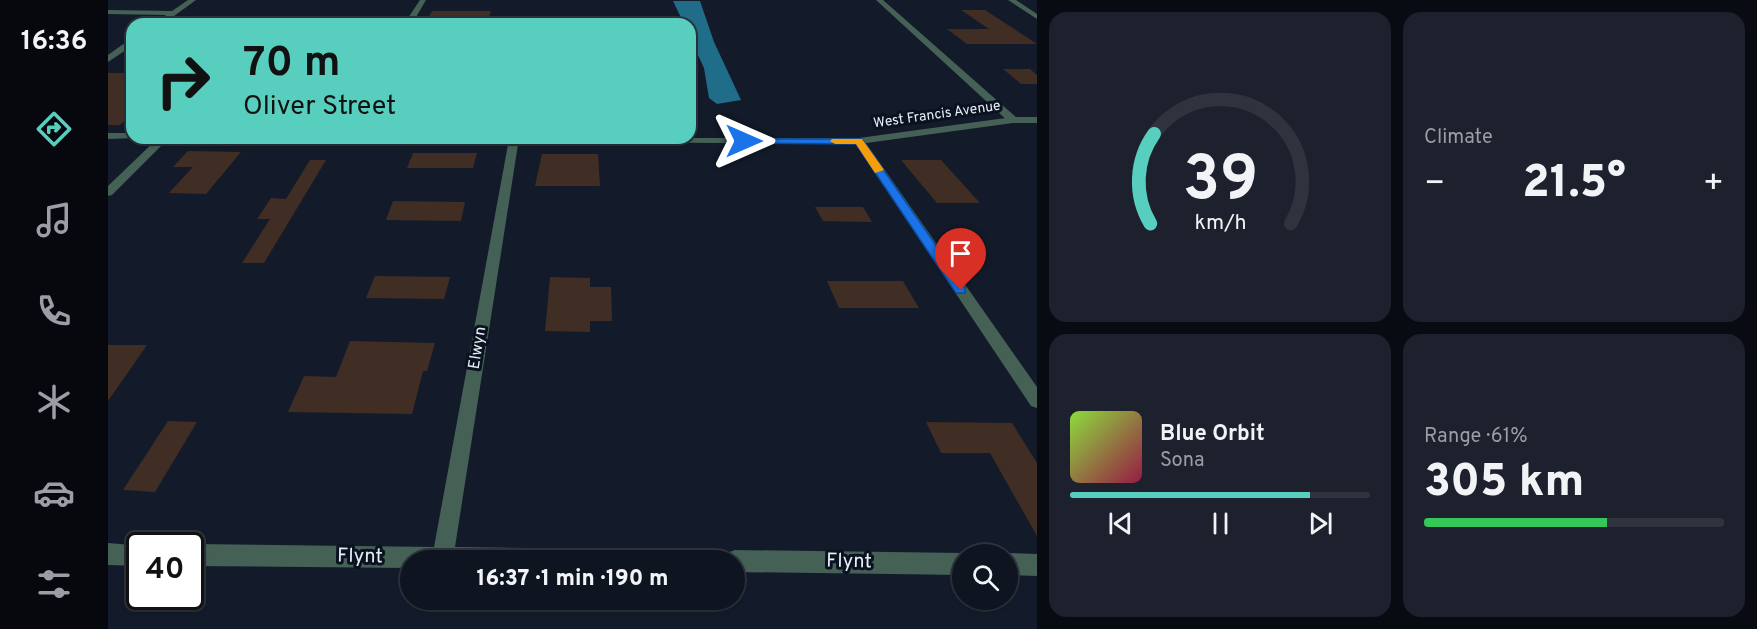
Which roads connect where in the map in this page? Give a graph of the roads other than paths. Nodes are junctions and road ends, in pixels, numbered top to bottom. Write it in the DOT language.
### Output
graph roads {
  1 [pos="193,0"];
  2 [pos="423,0"];
  3 [pos="879,0"];
  4 [pos="1011,0"];
  5 [pos="108,12"];
  6 [pos="175,13"];
  7 [pos="1037,16"];
  8 [pos="167,18"];
  9 [pos="412,18"];
  10 [pos="126,46"];
  11 [pos="109,58"];
  12 [pos="126,58"];
  13 [pos="1013,120"];
  14 [pos="1037,120"];
  15 [pos="108,136"];
  16 [pos="126,136"];
  17 [pos="696,140"];
  18 [pos="859,141"];
  19 [pos="158,144"];
  20 [pos="513,144"];
  21 [pos="108,192"];
  22 [pos="1037,401"];
  23 [pos="445,550"];
  24 [pos="108,554"];
  25 [pos="126,555"];
  26 [pos="204,555"];
  27 [pos="400,557"];
  28 [pos="745,561"];
  29 [pos="952,564"];
  30 [pos="1018,564"];
  31 [pos="1037,564"];
  1 -- 6 [label="street"];
  2 -- 9 [label="street"];
  3 -- 13 [label="street"];
  4 -- 7 [label="street"];
  5 -- 6 [label="street"];
  6 -- 8 [label="street"];
  10 -- 11 [label="street"];
  11 -- 12 [label="street"];
  13 -- 14 [label="street, West Francis Avenue"];
  13 -- 18 [label="street, West Francis Avenue"];
  15 -- 16 [label="street"];
  17 -- 18 [label="street, West Francis Avenue"];
  18 -- 22 [label="street"];
  19 -- 21 [label="street"];
  20 -- 23 [label="street, Elwyn"];
  24 -- 25 [label="street"];
  26 -- 27 [label="street, Flynt"];
  28 -- 29 [label="street, Flynt"];
  30 -- 31 [label="street"];
}
